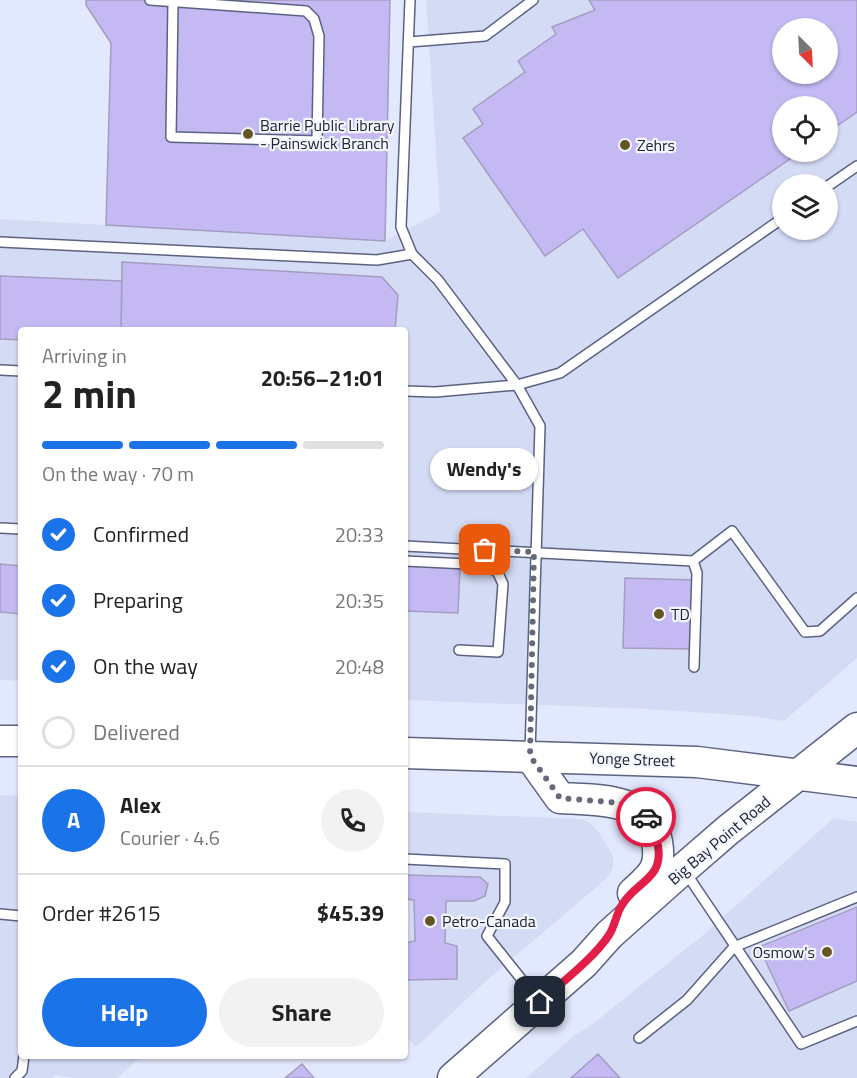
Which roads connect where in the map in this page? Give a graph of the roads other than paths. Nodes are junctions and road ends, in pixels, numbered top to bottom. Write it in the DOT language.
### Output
graph roads {
  1 [pos="150,0"];
  2 [pos="410,0"];
  3 [pos="533,0"];
  4 [pos="173,2"];
  5 [pos="409,42"];
  6 [pos="857,166"];
  7 [pos="838,179"];
  8 [pos="772,226"];
  9 [pos="0,242"];
  10 [pos="412,254"];
  11 [pos="0,370"];
  12 [pos="18,371"];
  13 [pos="517,385"];
  14 [pos="408,391"];
  15 [pos="0,528"];
  16 [pos="18,529"];
  17 [pos="408,546"];
  18 [pos="534,552"];
  19 [pos="408,561"];
  20 [pos="693,561"];
  21 [pos="857,598"];
  22 [pos="459,650"];
  23 [pos="694,667"];
  24 [pos="857,728"];
  25 [pos="0,741"];
  26 [pos="18,741"];
  27 [pos="408,753"];
  28 [pos="530,756"];
  29 [pos="798,774"];
  30 [pos="857,782"];
  31 [pos="408,859"];
  32 [pos="683,869"];
  33 [pos="857,897"];
  34 [pos="0,915"];
  35 [pos="18,916"];
  36 [pos="609,935"];
  37 [pos="734,947"];
  38 [pos="540,1002"];
  39 [pos="857,1021"];
  40 [pos="639,1038"];
  41 [pos="24,1059"];
  42 [pos="15,1078"];
  43 [pos="453,1078"];
  1 -- 4 [label="lane"];
  2 -- 5 [label="lane"];
  3 -- 5 [label="lane"];
  4 -- 4 [label="lane"];
  5 -- 10 [label="lane"];
  6 -- 7 [label="lane"];
  8 -- 13 [label="lane"];
  9 -- 10 [label="lane"];
  10 -- 13 [label="lane"];
  11 -- 12 [label="lane"];
  13 -- 14 [label="lane"];
  13 -- 18 [label="lane"];
  15 -- 16 [label="lane"];
  17 -- 18 [label="lane"];
  18 -- 20 [label="lane"];
  18 -- 28 [label="lane"];
  19 -- 22 [label="lane"];
  20 -- 21 [label="lane"];
  20 -- 23 [label="lane"];
  24 -- 29 [label="main road, Big Bay Point Road"];
  25 -- 26 [label="main road"];
  27 -- 28 [label="main road, Yonge Street"];
  28 -- 29 [label="main road, Yonge Street"];
  28 -- 36 [label="main road"];
  29 -- 30 [label="main road, Yonge Street"];
  29 -- 32 [label="main road, Big Bay Point Road"];
  31 -- 38 [label="lane"];
  32 -- 36 [label="main road, Big Bay Point Road"];
  32 -- 37 [label="lane"];
  33 -- 37 [label="lane"];
  34 -- 35 [label="lane"];
  36 -- 38 [label="main road, Big Bay Point Road"];
  37 -- 39 [label="lane"];
  37 -- 40 [label="lane"];
  38 -- 43 [label="main road, Big Bay Point Road"];
  41 -- 42 [label="lane"];
}
